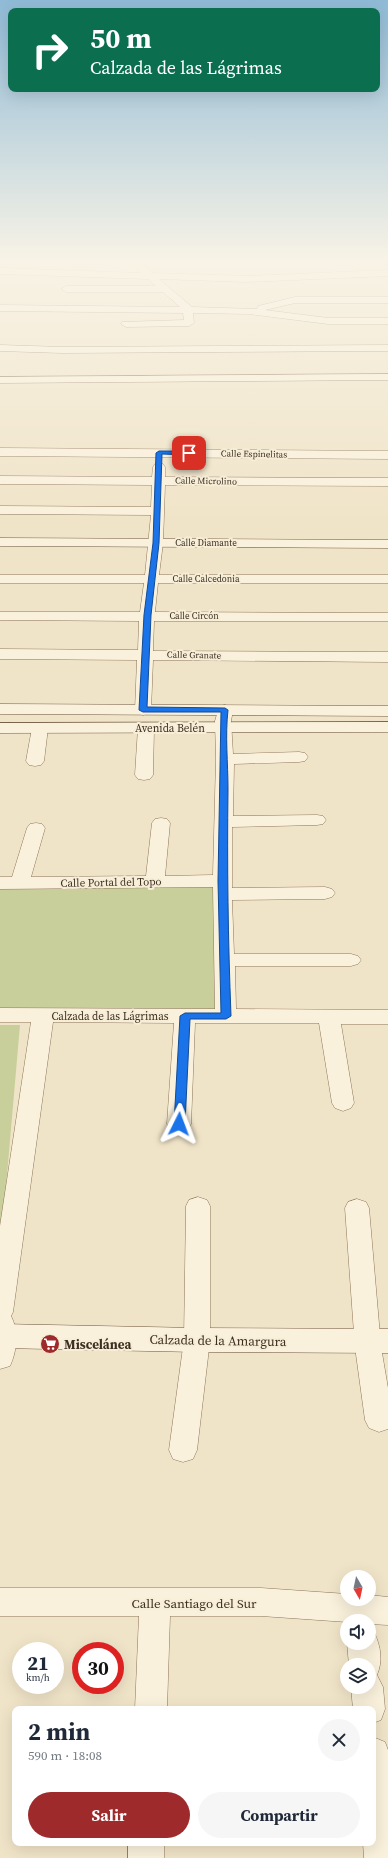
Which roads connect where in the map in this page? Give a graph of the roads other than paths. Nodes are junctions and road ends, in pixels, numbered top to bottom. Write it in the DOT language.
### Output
graph roads {
  1 [pos="0,348"];
  2 [pos="388,348"];
  3 [pos="62,350"];
  4 [pos="15,359"];
  5 [pos="388,376"];
  6 [pos="0,380"];
  7 [pos="0,452"];
  8 [pos="159,453"];
  9 [pos="388,455"];
  10 [pos="0,480"];
  11 [pos="159,480"];
  12 [pos="388,482"];
  13 [pos="0,510"];
  14 [pos="158,511"];
  15 [pos="0,542"];
  16 [pos="156,543"];
  17 [pos="388,544"];
  18 [pos="0,579"];
  19 [pos="152,579"];
  20 [pos="388,579"];
  21 [pos="147,615"];
  22 [pos="0,616"];
  23 [pos="388,617"];
  24 [pos="0,654"];
  25 [pos="146,655"];
  26 [pos="388,657"];
  27 [pos="0,709"];
  28 [pos="143,710"];
  29 [pos="388,711"];
  30 [pos="224,719"];
  31 [pos="388,727"];
  32 [pos="0,728"];
  33 [pos="40,728"];
  34 [pos="146,728"];
  35 [pos="298,757"];
  36 [pos="224,759"];
  37 [pos="35,761"];
  38 [pos="144,775"];
  39 [pos="317,820"];
  40 [pos="223,822"];
  41 [pos="161,823"];
  42 [pos="36,828"];
  43 [pos="155,882"];
  44 [pos="0,883"];
  45 [pos="20,883"];
  46 [pos="222,887"];
  47 [pos="325,893"];
  48 [pos="225,960"];
  49 [pos="351,960"];
  50 [pos="0,1015"];
  51 [pos="43,1015"];
  52 [pos="185,1016"];
  53 [pos="226,1016"];
  54 [pos="329,1017"];
  55 [pos="388,1018"];
  56 [pos="344,1103"];
  57 [pos="179,1124"];
  58 [pos="198,1206"];
  59 [pos="357,1208"];
  60 [pos="0,1333"];
  61 [pos="197,1340"];
  62 [pos="378,1341"];
  63 [pos="378,1420"];
  64 [pos="183,1450"];
  65 [pos="0,1602"];
  66 [pos="155,1603"];
  67 [pos="370,1614"];
  68 [pos="368,1694"];
  69 [pos="151,1706"];
  70 [pos="369,1706"];
  71 [pos="376,1789"];
  72 [pos="146,1846"];
  73 [pos="146,1858"];
  74 [pos="382,1858"];
  1 -- 3 [label="street"];
  2 -- 3 [label="street"];
  3 -- 4 [label="street"];
  5 -- 6 [label="street"];
  7 -- 8 [label="street, Calle Espinelitas"];
  8 -- 9 [label="street, Calle Espinelitas"];
  8 -- 11 [label="street"];
  10 -- 11 [label="street, Calle Microlino"];
  11 -- 12 [label="street, Calle Microlino"];
  11 -- 14 [label="street"];
  13 -- 14 [label="street"];
  14 -- 16 [label="street"];
  15 -- 16 [label="main road, Calle Diamante"];
  16 -- 17 [label="main road, Calle Diamante"];
  16 -- 19 [label="street"];
  18 -- 19 [label="street, Calle Calcedonia"];
  19 -- 20 [label="street, Calle Calcedonia"];
  19 -- 21 [label="street"];
  21 -- 22 [label="street, Calle Circón"];
  21 -- 23 [label="street, Calle Circón"];
  21 -- 25 [label="street"];
  24 -- 25 [label="street, Calle Granate"];
  25 -- 26 [label="street, Calle Granate"];
  25 -- 28 [label="street"];
  27 -- 28 [label="main road, Avenida Belén"];
  28 -- 30 [label="main road, Avenida Belén"];
  29 -- 30 [label="main road, Avenida Belén"];
  30 -- 31 [label="main road, Avenida Belén"];
  30 -- 34 [label="main road, Avenida Belén"];
  30 -- 36 [label="street"];
  32 -- 33 [label="main road, Avenida Belén"];
  33 -- 34 [label="main road, Avenida Belén"];
  33 -- 37 [label="street"];
  34 -- 38 [label="street"];
  35 -- 36 [label="street"];
  36 -- 40 [label="street"];
  39 -- 40 [label="street"];
  40 -- 46 [label="street"];
  41 -- 43 [label="street"];
  42 -- 45 [label="street"];
  43 -- 45 [label="street, Calle Portal del Topo"];
  43 -- 46 [label="street, Calle Portal del Topo"];
  44 -- 45 [label="street, Calle Portal del Topo"];
  46 -- 47 [label="street, Calle Portal del Topo"];
  46 -- 48 [label="street"];
  48 -- 49 [label="street"];
  48 -- 53 [label="street"];
  50 -- 51 [label="street, Calzada de las Lágrimas"];
  51 -- 52 [label="street, Calzada de las Lágrimas"];
  51 -- 60 [label="street, Calzada de la Amargura"];
  52 -- 53 [label="street, Calzada de las Lágrimas"];
  52 -- 57 [label="street"];
  53 -- 54 [label="street, Calzada de las Lágrimas"];
  54 -- 55 [label="street, Calzada de las Lágrimas"];
  54 -- 56 [label="street"];
  58 -- 61 [label="street"];
  59 -- 62 [label="street"];
  60 -- 61 [label="main road, Calzada de la Amargura"];
  61 -- 62 [label="main road, Calzada de la Amargura"];
  61 -- 64 [label="street"];
  62 -- 63 [label="street"];
  65 -- 66 [label="street, Calle Santiago del Sur"];
  66 -- 67 [label="street, Calle Santiago del Sur"];
  66 -- 69 [label="street"];
  68 -- 70 [label="street"];
  71 -- 74 [label="street"];
  72 -- 73 [label="street"];
}
